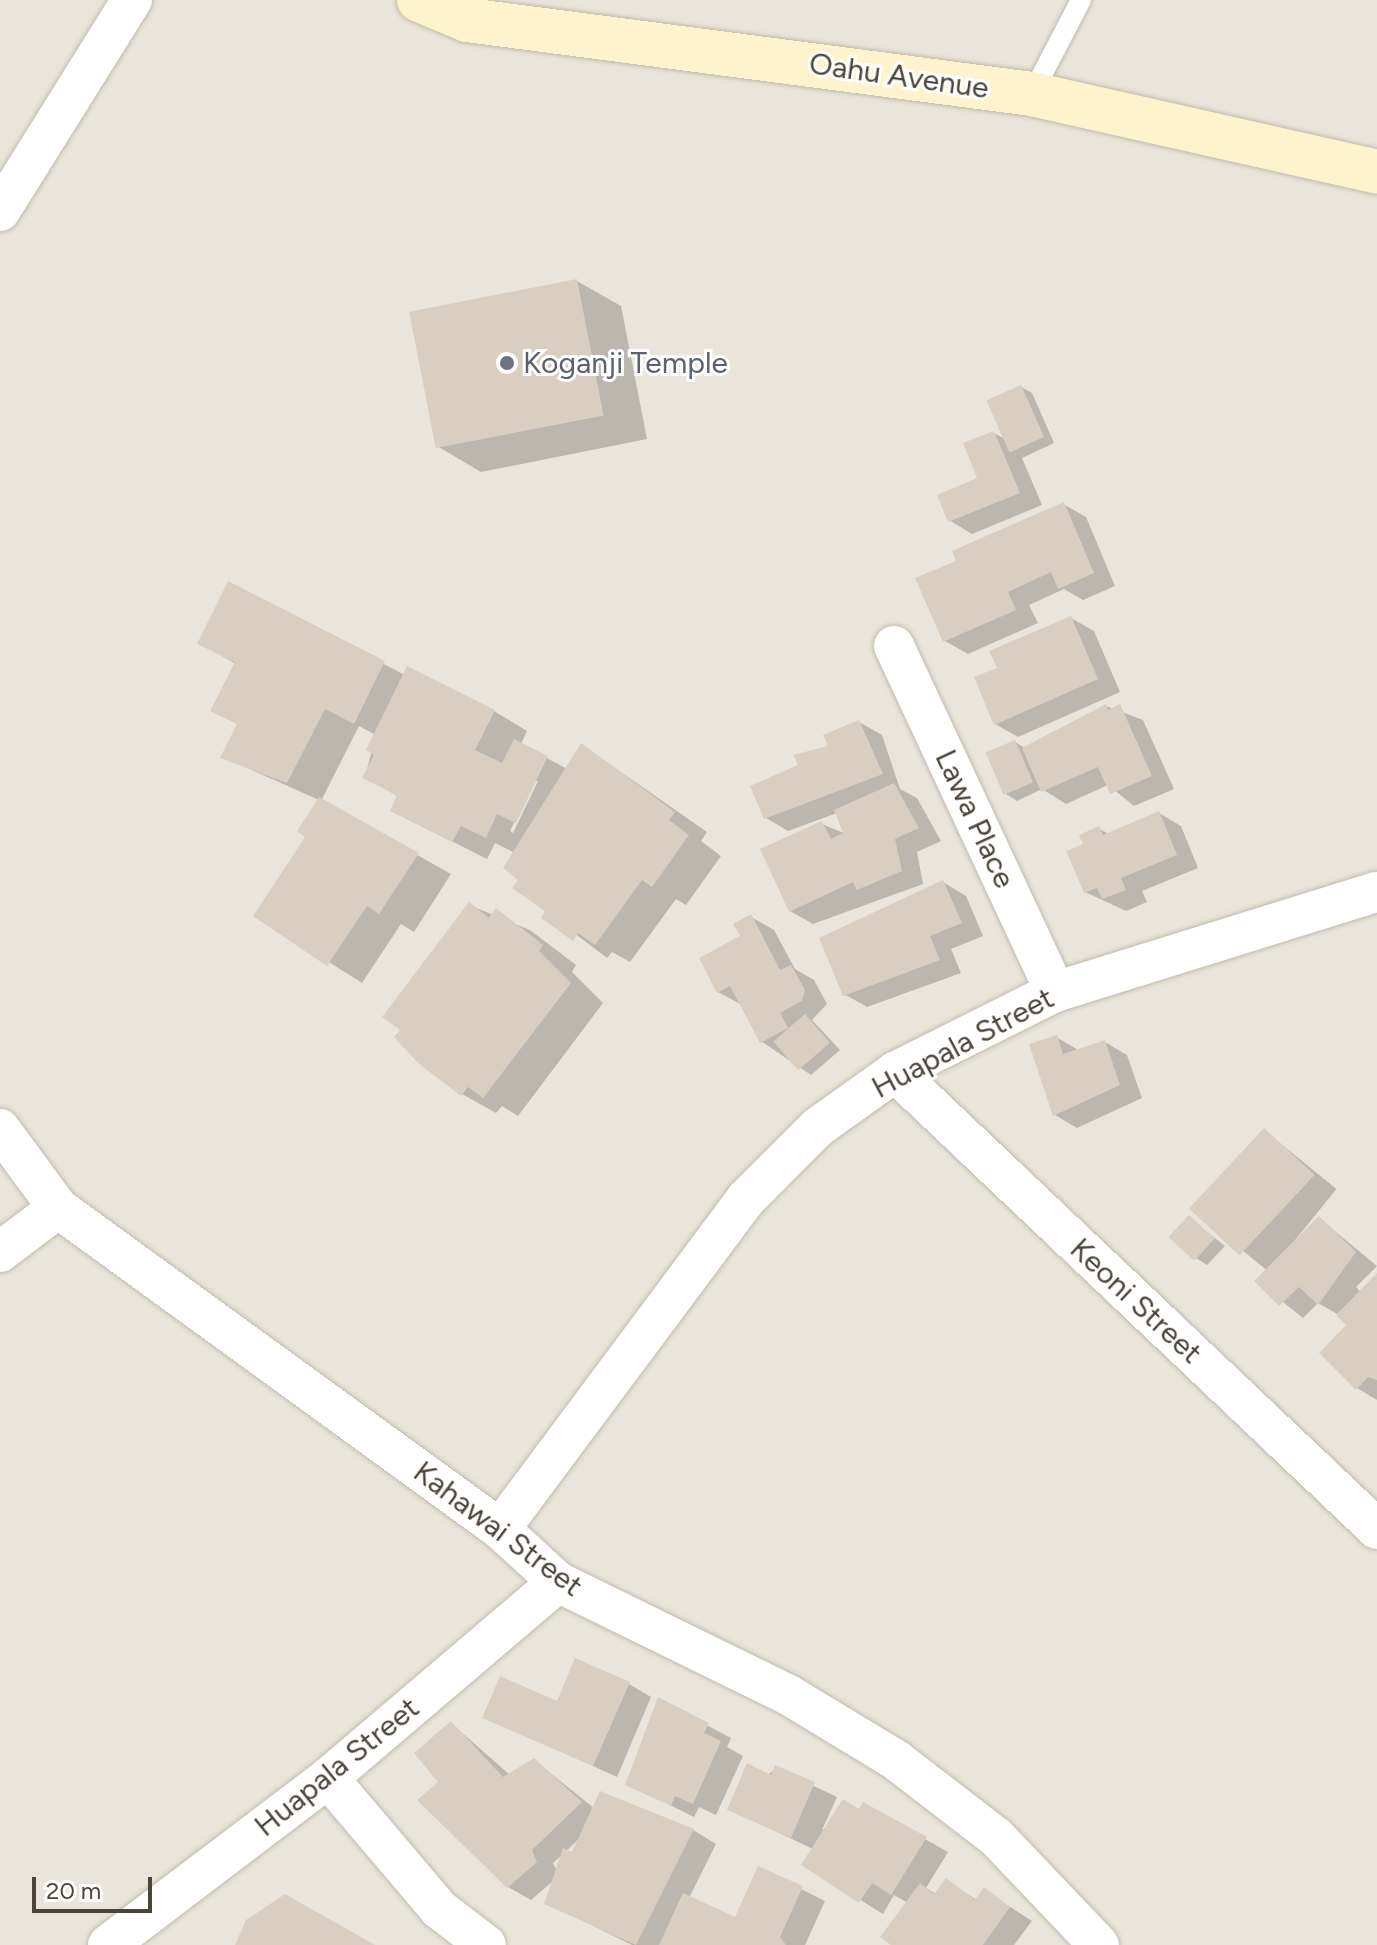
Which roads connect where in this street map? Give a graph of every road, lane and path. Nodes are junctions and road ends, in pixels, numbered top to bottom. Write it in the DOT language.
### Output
graph roads {
  1 [pos="132,0"];
  2 [pos="419,0"];
  3 [pos="1081,0"];
  4 [pos="1032,94"];
  5 [pos="1377,172"];
  6 [pos="0,211"];
  7 [pos="894,646"];
  8 [pos="1377,892"];
  9 [pos="1055,992"];
  10 [pos="895,1072"];
  11 [pos="0,1129"];
  12 [pos="58,1208"];
  13 [pos="0,1252"];
  14 [pos="500,1529"];
  15 [pos="1377,1529"];
  16 [pos="558,1582"];
  17 [pos="328,1778"];
  18 [pos="108,1945"];
  19 [pos="486,1945"];
  20 [pos="1099,1945"];
  1 -- 6 [label="street"];
  2 -- 4 [label="street, Oahu Avenue"];
  3 -- 4 [label="lane"];
  4 -- 5 [label="street, Oahu Avenue"];
  7 -- 9 [label="street, Lawa Place"];
  8 -- 9 [label="street, Huapala Street"];
  9 -- 10 [label="street, Huapala Street"];
  10 -- 14 [label="street, Huapala Street"];
  10 -- 15 [label="street, Keoni Street"];
  11 -- 12 [label="street, Kahawai Street"];
  12 -- 13 [label="street"];
  12 -- 14 [label="street, Kahawai Street"];
  14 -- 16 [label="street, Kahawai Street"];
  16 -- 17 [label="street, Huapala Street"];
  16 -- 20 [label="street, Kahawai Street"];
  17 -- 18 [label="street, Huapala Street"];
  17 -- 19 [label="street"];
}
